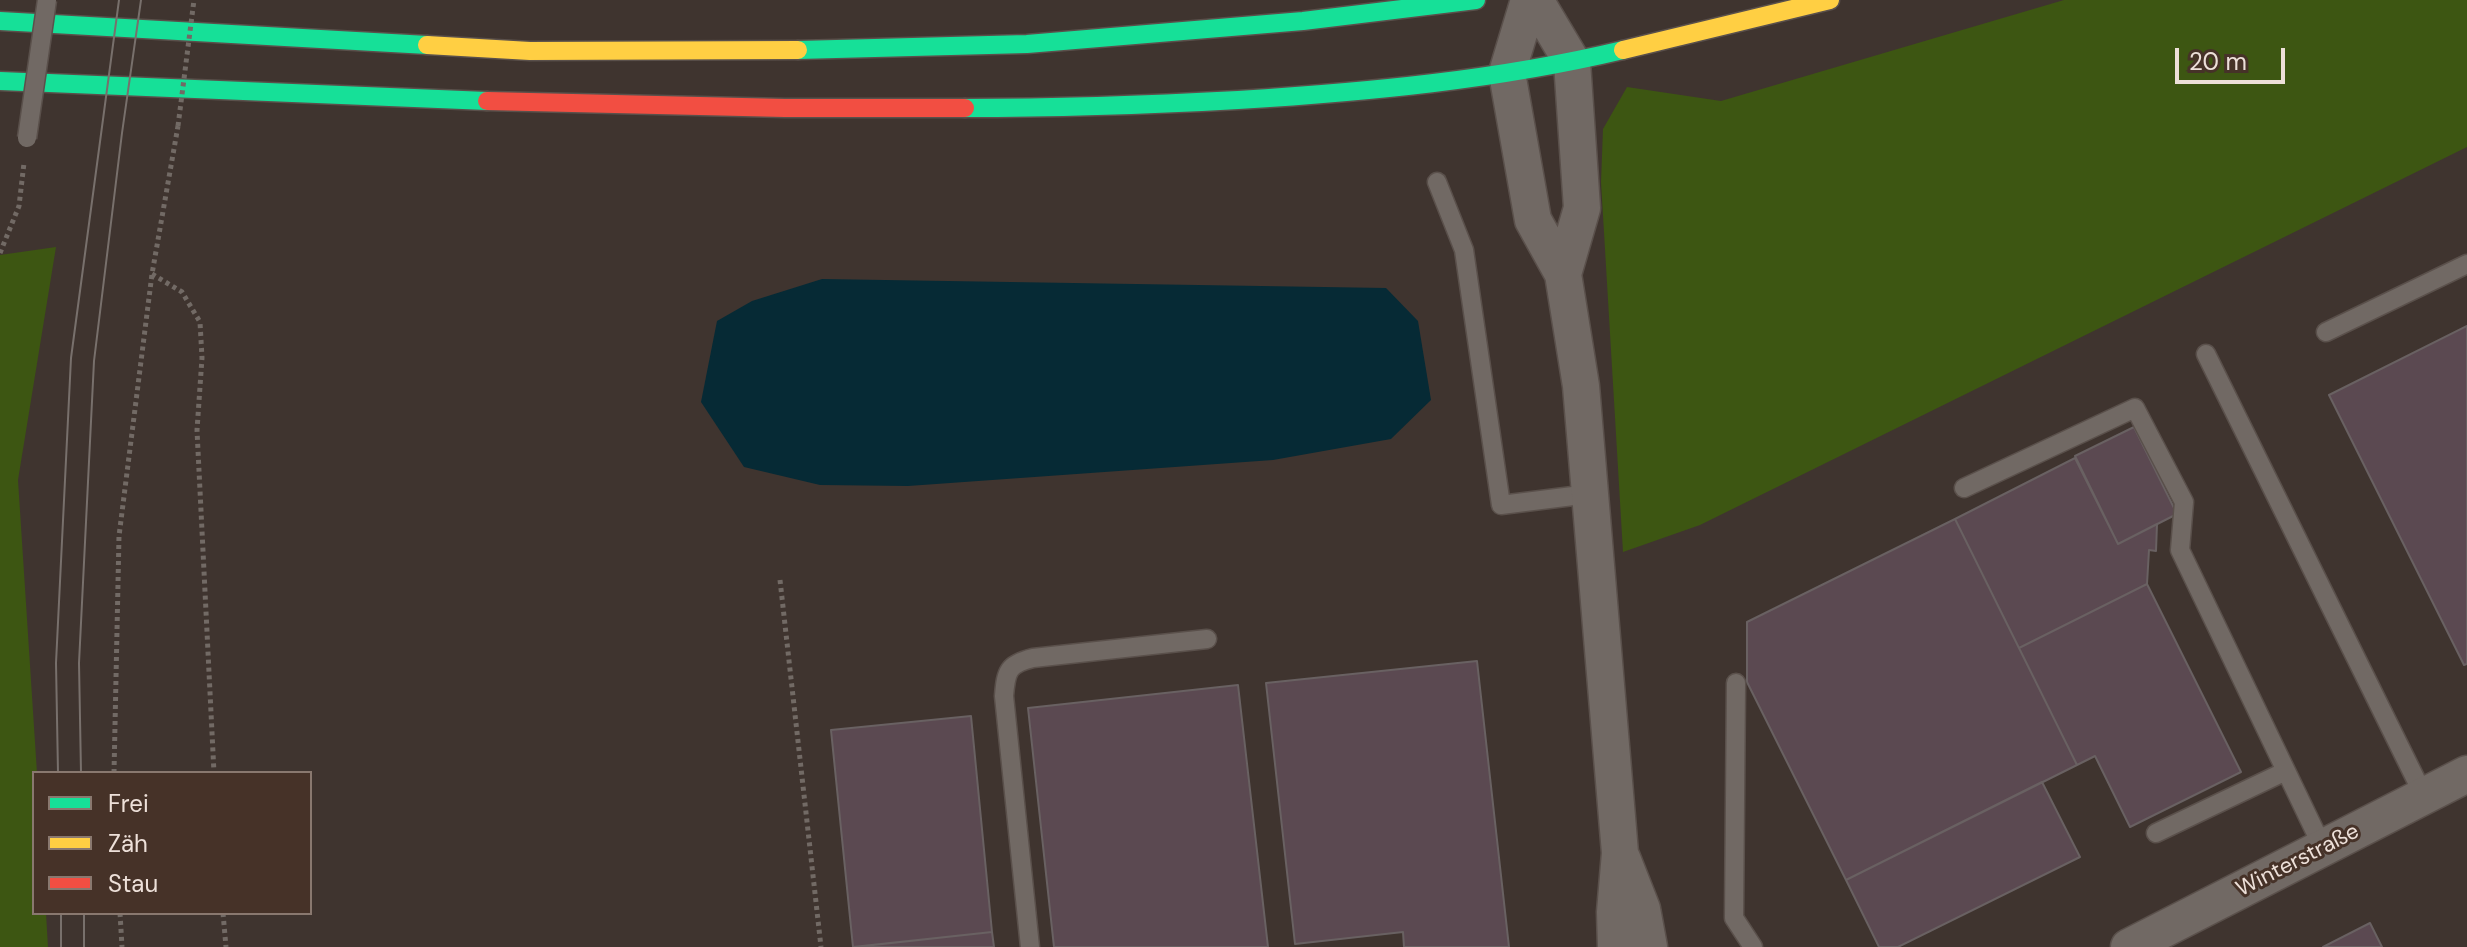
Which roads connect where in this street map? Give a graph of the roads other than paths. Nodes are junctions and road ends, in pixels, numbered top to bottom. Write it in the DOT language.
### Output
graph roads {
  1 [pos="47,0"];
  2 [pos="1476,0"];
  3 [pos="1532,0"];
  4 [pos="1830,0"];
  5 [pos="0,21"];
  6 [pos="1572,62"];
  7 [pos="1507,73"];
  8 [pos="0,81"];
  9 [pos="27,138"];
  10 [pos="1437,182"];
  11 [pos="2467,264"];
  12 [pos="1563,274"];
  13 [pos="2326,332"];
  14 [pos="2206,354"];
  15 [pos="1964,488"];
  16 [pos="1589,494"];
  17 [pos="1207,639"];
  18 [pos="1736,683"];
  19 [pos="2286,771"];
  20 [pos="2467,774"];
  21 [pos="2424,796"];
  22 [pos="2156,833"];
  23 [pos="2323,848"];
  24 [pos="1620,853"];
  25 [pos="2139,945"];
  26 [pos="1030,947"];
  27 [pos="1616,947"];
  28 [pos="1649,947"];
  29 [pos="1753,947"];
  1 -- 9 [label="lane, bridge"];
  2 -- 5 [label="main road"];
  3 -- 6 [label="street"];
  3 -- 7 [label="street"];
  4 -- 6 [label="main road"];
  6 -- 7 [label="main road"];
  6 -- 12 [label="street"];
  7 -- 8 [label="main road"];
  7 -- 12 [label="street"];
  10 -- 16 [label="lane"];
  11 -- 13 [label="lane"];
  12 -- 16 [label="street"];
  14 -- 21 [label="lane"];
  15 -- 19 [label="lane"];
  16 -- 24 [label="street"];
  17 -- 26 [label="lane"];
  18 -- 29 [label="lane"];
  19 -- 22 [label="lane"];
  19 -- 23 [label="lane"];
  20 -- 21 [label="street, Winterstraße"];
  21 -- 23 [label="street, Winterstraße"];
  23 -- 25 [label="street, Winterstraße"];
  24 -- 27 [label="street"];
  24 -- 28 [label="street"];
}
